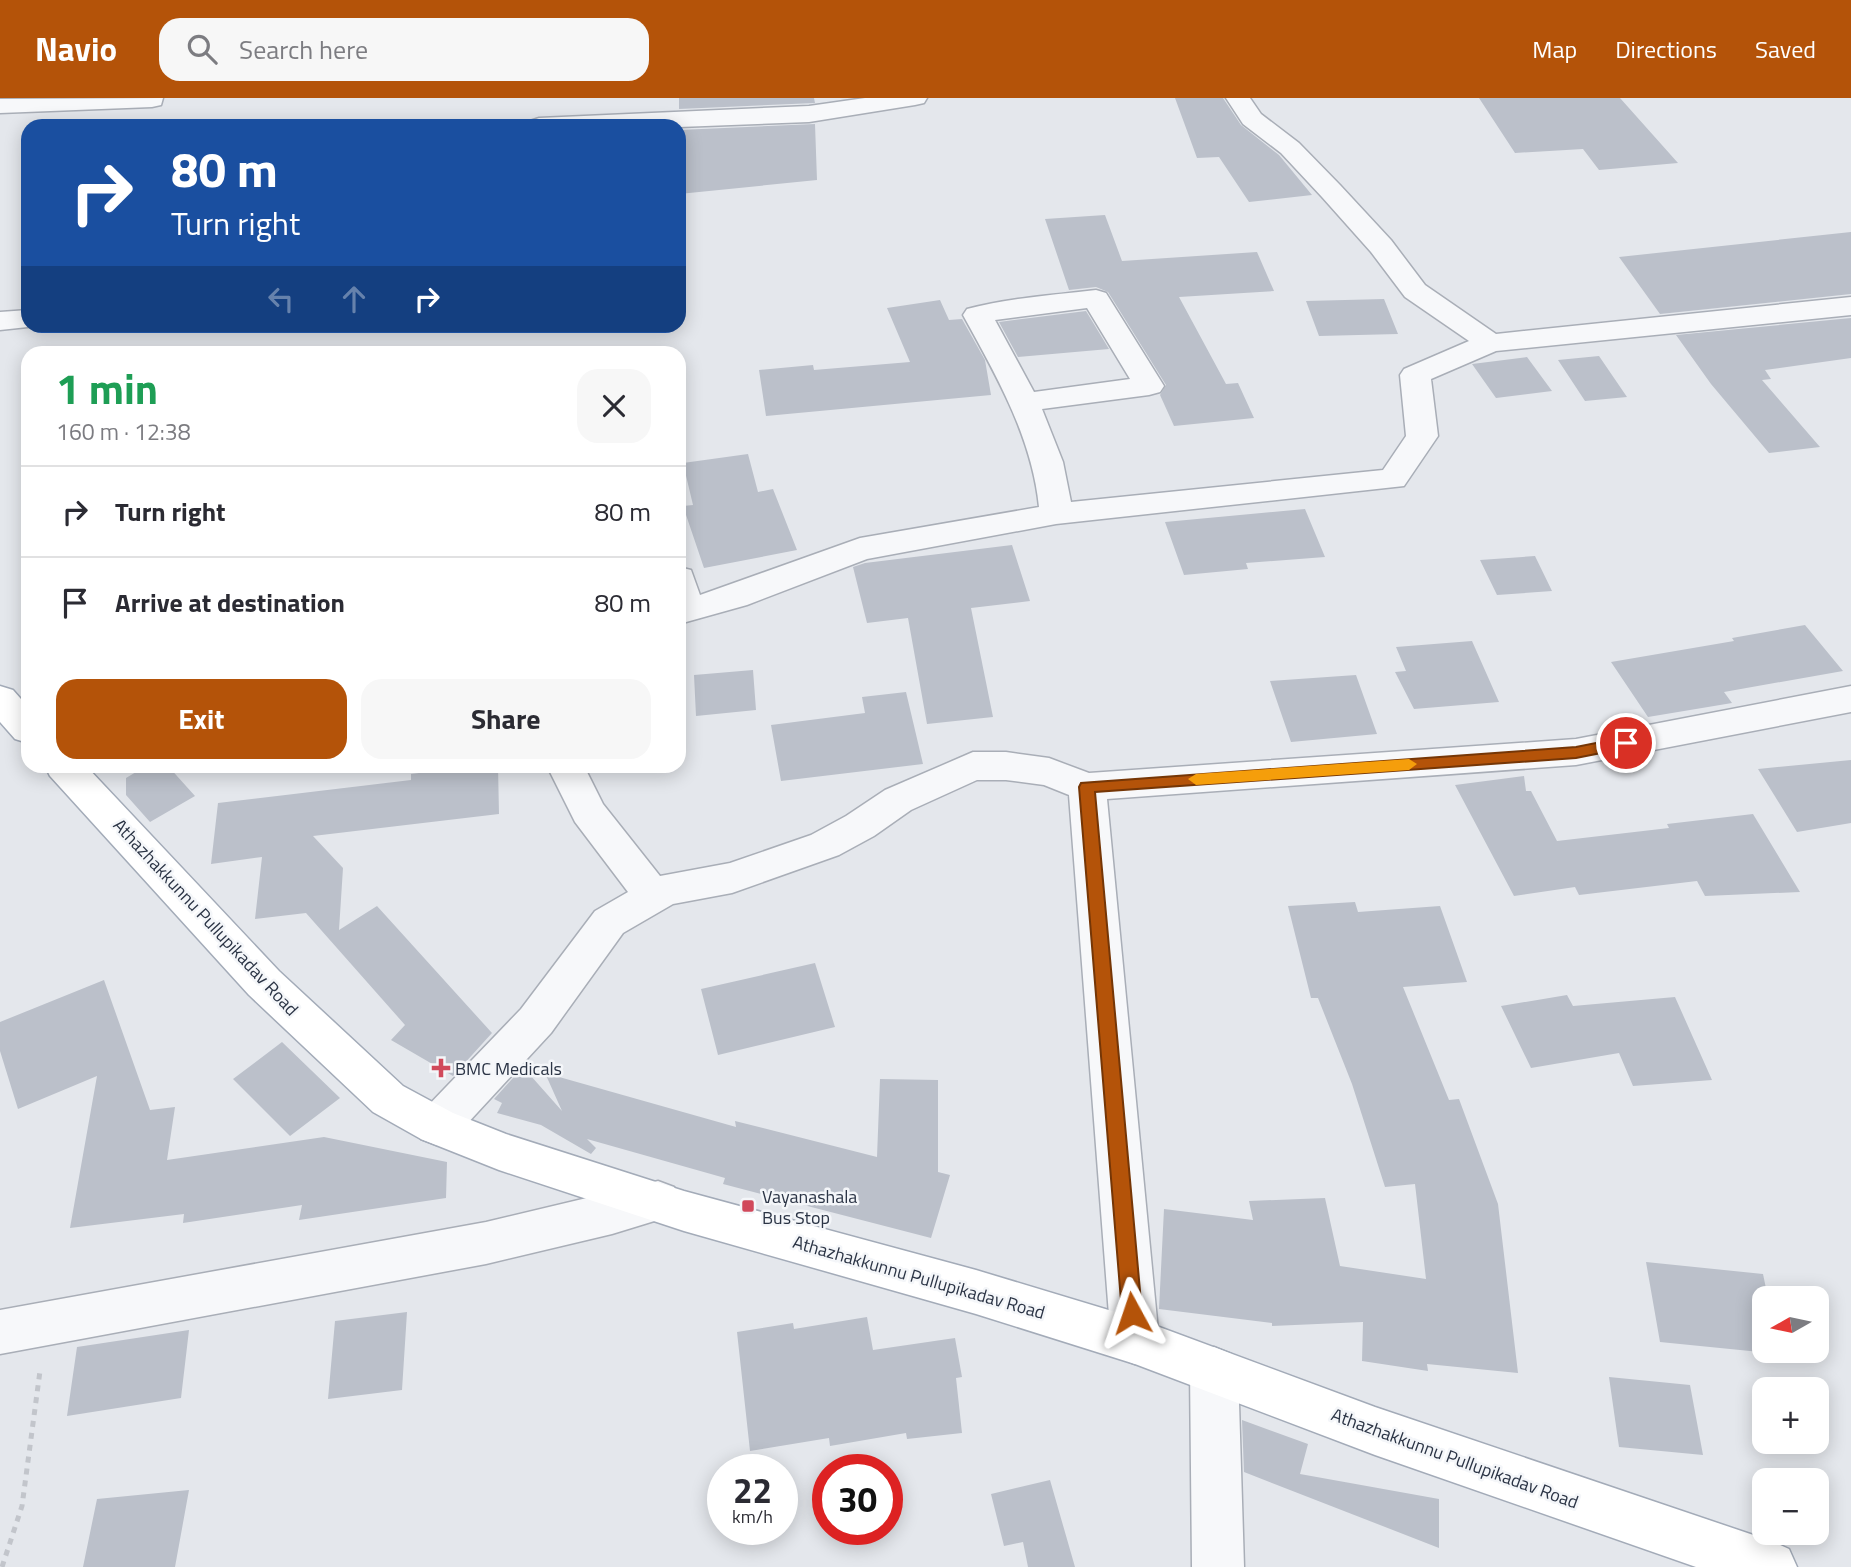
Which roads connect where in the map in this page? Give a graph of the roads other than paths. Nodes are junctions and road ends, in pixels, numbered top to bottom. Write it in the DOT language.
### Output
graph roads {
  1 [pos="915,98"];
  2 [pos="1238,98"];
  3 [pos="152,100"];
  4 [pos="0,106"];
  5 [pos="562,119"];
  6 [pos="1851,306"];
  7 [pos="21,319"];
  8 [pos="0,321"];
  9 [pos="1490,343"];
  10 [pos="1024,402"];
  11 [pos="1056,514"];
  12 [pos="686,600"];
  13 [pos="0,699"];
  14 [pos="1851,699"];
  15 [pos="21,722"];
  16 [pos="69,773"];
  17 [pos="568,773"];
  18 [pos="1087,787"];
  19 [pos="654,897"];
  20 [pos="437,1126"];
  21 [pos="658,1201"];
  22 [pos="0,1332"];
  23 [pos="1135,1341"];
  24 [pos="1214,1370"];
  25 [pos="1218,1567"];
  26 [pos="1771,1567"];
  1 -- 5 [label="street"];
  2 -- 9 [label="street"];
  3 -- 4 [label="street"];
  6 -- 9 [label="street"];
  7 -- 8 [label="street"];
  9 -- 11 [label="street"];
  10 -- 10 [label="street"];
  10 -- 11 [label="street"];
  11 -- 12 [label="street"];
  13 -- 15 [label="main road"];
  14 -- 18 [label="street"];
  16 -- 20 [label="main road, Athazhakkunnu Pullupikadav Road"];
  17 -- 19 [label="street"];
  18 -- 19 [label="street"];
  18 -- 23 [label="street"];
  19 -- 20 [label="street"];
  20 -- 21 [label="main road, Athazhakkunnu Pullupikadav Road"];
  21 -- 22 [label="street"];
  21 -- 23 [label="main road, Athazhakkunnu Pullupikadav Road"];
  23 -- 24 [label="main road, Athazhakkunnu Pullupikadav Road"];
  24 -- 25 [label="street"];
  24 -- 26 [label="main road, Athazhakkunnu Pullupikadav Road"];
}
